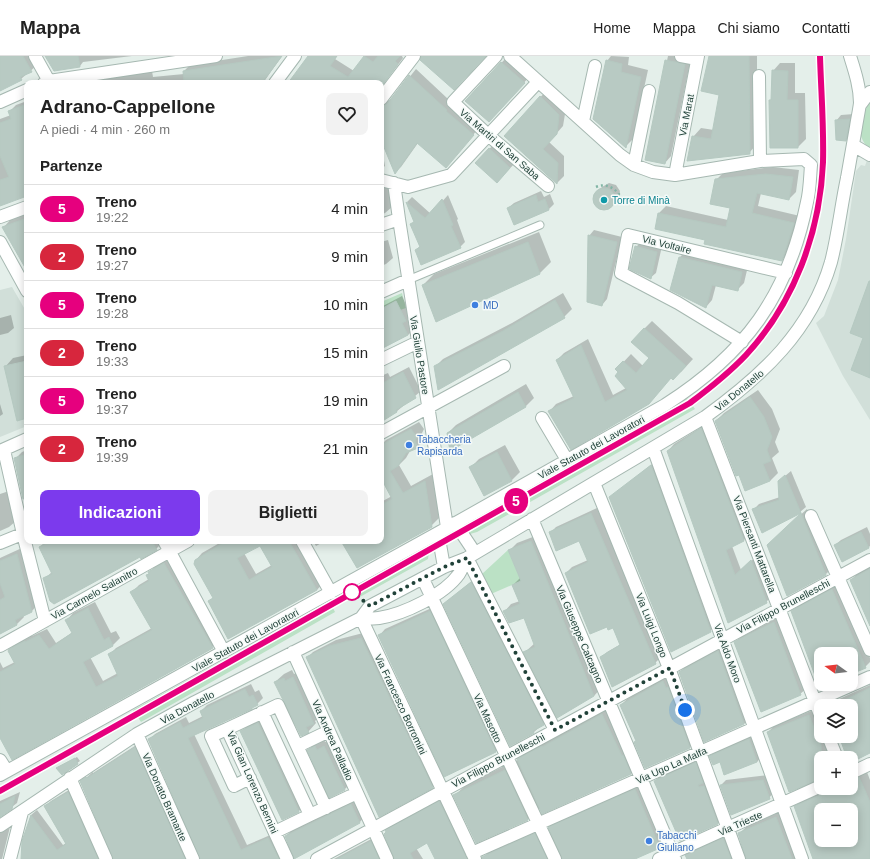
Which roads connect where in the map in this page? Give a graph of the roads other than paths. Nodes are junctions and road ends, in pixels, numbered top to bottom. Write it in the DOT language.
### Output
graph roads {
  1 [pos="35,56"];
  2 [pos="216,56"];
  3 [pos="295,56"];
  4 [pos="414,56"];
  5 [pos="496,56"];
  6 [pos="510,56"];
  7 [pos="681,56"];
  8 [pos="850,56"];
  9 [pos="697,58"];
  10 [pos="595,66"];
  11 [pos="759,76"];
  12 [pos="47,80"];
  13 [pos="61,80"];
  14 [pos="277,80"];
  15 [pos="538,82"];
  16 [pos="24,91"];
  17 [pos="649,91"];
  18 [pos="870,92"];
  19 [pos="384,95"];
  20 [pos="0,102"];
  21 [pos="860,105"];
  22 [pos="583,121"];
  23 [pos="488,135"];
  24 [pos="853,144"];
  25 [pos="870,155"];
  26 [pos="760,161"];
  27 [pos="634,165"];
  28 [pos="675,175"];
  29 [pos="384,181"];
  30 [pos="394,183"];
  31 [pos="548,186"];
  32 [pos="24,208"];
  33 [pos="0,216"];
  34 [pos="399,219"];
  35 [pos="384,224"];
  36 [pos="540,225"];
  37 [pos="0,242"];
  38 [pos="786,273"];
  39 [pos="408,280"];
  40 [pos="24,286"];
  41 [pos="384,291"];
  42 [pos="418,342"];
  43 [pos="742,342"];
  44 [pos="384,359"];
  45 [pos="504,366"];
  46 [pos="428,407"];
  47 [pos="705,417"];
  48 [pos="542,418"];
  49 [pos="384,431"];
  50 [pos="24,440"];
  51 [pos="653,448"];
  52 [pos="2,450"];
  53 [pos="567,460"];
  54 [pos="594,483"];
  55 [pos="811,516"];
  56 [pos="532,519"];
  57 [pos="447,528"];
  58 [pos="24,529"];
  59 [pos="24,533"];
  60 [pos="0,543"];
  61 [pos="28,544"];
  62 [pos="304,544"];
  63 [pos="166,546"];
  64 [pos="471,555"];
  65 [pos="870,560"];
  66 [pos="444,567"];
  67 [pos="838,577"];
  68 [pos="423,578"];
  69 [pos="331,593"];
  70 [pos="432,598"];
  71 [pos="780,608"];
  72 [pos="361,618"];
  73 [pos="45,621"];
  74 [pos="723,639"];
  75 [pos="0,646"];
  76 [pos="870,650"];
  77 [pos="224,652"];
  78 [pos="293,652"];
  79 [pos="670,668"];
  80 [pos="870,677"];
  81 [pos="814,699"];
  82 [pos="820,699"];
  83 [pos="608,701"];
  84 [pos="814,701"];
  85 [pos="262,712"];
  86 [pos="755,728"];
  87 [pos="227,729"];
  88 [pos="555,730"];
  89 [pos="329,731"];
  90 [pos="137,734"];
  91 [pos="298,746"];
  92 [pos="700,752"];
  93 [pos="506,756"];
  94 [pos="0,760"];
  95 [pos="870,764"];
  96 [pos="858,770"];
  97 [pos="4,773"];
  98 [pos="70,778"];
  99 [pos="250,778"];
  100 [pos="641,778"];
  101 [pos="814,789"];
  102 [pos="442,791"];
  103 [pos="357,793"];
  104 [pos="782,804"];
  105 [pos="326,808"];
  106 [pos="22,812"];
  107 [pos="310,815"];
  108 [pos="538,824"];
  109 [pos="0,826"];
  110 [pos="373,828"];
  111 [pos="728,828"];
  112 [pos="275,832"];
  113 [pos="474,856"];
  114 [pos="674,856"];
  115 [pos="10,859"];
  116 [pos="106,859"];
  117 [pos="193,859"];
  118 [pos="287,859"];
  119 [pos="317,859"];
  120 [pos="387,859"];
  121 [pos="555,859"];
  122 [pos="659,859"];
  123 [pos="740,859"];
  124 [pos="802,859"];
  1 -- 12 [label="street"];
  2 -- 13 [label="street"];
  3 -- 14 [label="street"];
  4 -- 19 [label="street"];
  5 -- 23 [label="street, Via Martiri di San Saba"];
  6 -- 15 [label="street"];
  7 -- 9 [label="street"];
  8 -- 21 [label="street"];
  9 -- 28 [label="street, Via Marat"];
  10 -- 22 [label="street"];
  11 -- 26 [label="street"];
  15 -- 22 [label="street"];
  15 -- 23 [label="street"];
  16 -- 20 [label="street"];
  17 -- 27 [label="street"];
  18 -- 21 [label="street"];
  21 -- 24 [label="street, Via Donatello"];
  22 -- 27 [label="street"];
  23 -- 30 [label="street"];
  23 -- 31 [label="street, Via Martiri di San Saba"];
  24 -- 25 [label="street"];
  24 -- 47 [label="street, Via Donatello"];
  26 -- 28 [label="street"];
  26 -- 38 [label="street, Viale Statuto dei Lavoratori"];
  27 -- 28 [label="street"];
  29 -- 30 [label="street"];
  30 -- 34 [label="street, Via Giulio Pastore"];
  32 -- 33 [label="street"];
  34 -- 35 [label="street"];
  34 -- 39 [label="street, Via Giulio Pastore"];
  36 -- 39 [label="lane"];
  37 -- 40 [label="street"];
  38 -- 43 [label="street, Viale Statuto dei Lavoratori"];
  38 -- 43 [label="street, Via Voltaire"];
  39 -- 41 [label="street"];
  39 -- 42 [label="street, Via Giulio Pastore"];
  42 -- 44 [label="street"];
  42 -- 46 [label="street, Via Giulio Pastore"];
  43 -- 53 [label="street, Viale Statuto dei Lavoratori"];
  45 -- 46 [label="street"];
  46 -- 49 [label="street"];
  46 -- 57 [label="street, Via Giulio Pastore"];
  47 -- 51 [label="street, Via Donatello"];
  47 -- 71 [label="street, Via Piersanti Mattarella"];
  48 -- 53 [label="street"];
  50 -- 52 [label="street"];
  51 -- 54 [label="street, Via Donatello"];
  51 -- 74 [label="street, Via Aldo Moro"];
  52 -- 58 [label="street"];
  53 -- 57 [label="street, Viale Statuto dei Lavoratori"];
  54 -- 56 [label="street, Via Donatello"];
  54 -- 79 [label="street, Via Luigi Longo"];
  55 -- 67 [label="street"];
  56 -- 64 [label="street, Via Donatello"];
  56 -- 83 [label="street, Via Giuseppe Calcagno"];
  57 -- 64 [label="street"];
  57 -- 66 [label="street, Via Giulio Pastore"];
  57 -- 69 [label="street, Viale Statuto dei Lavoratori"];
  59 -- 60 [label="street"];
  61 -- 73 [label="street"];
  62 -- 69 [label="street"];
  63 -- 73 [label="street, Via Carmelo Salanitro"];
  63 -- 77 [label="street"];
  64 -- 66 [label="street, Via Donatello"];
  64 -- 70 [label="street"];
  64 -- 88 [label="street"];
  65 -- 67 [label="street, Via Filippo Brunelleschi"];
  66 -- 68 [label="street, Via Donatello"];
  67 -- 71 [label="street, Via Filippo Brunelleschi"];
  67 -- 76 [label="street"];
  68 -- 70 [label="street, Via Masotto"];
  68 -- 72 [label="street, Via Donatello"];
  69 -- 77 [label="street, Viale Statuto dei Lavoratori"];
  70 -- 72 [label="street"];
  70 -- 93 [label="street, Via Masotto"];
  71 -- 74 [label="street, Via Filippo Brunelleschi"];
  71 -- 81 [label="street, Via Piersanti Mattarella"];
  72 -- 78 [label="street, Via Donatello"];
  72 -- 102 [label="street, Via Francesco Borromini"];
  73 -- 75 [label="street, Via Carmelo Salanitro"];
  74 -- 79 [label="street, Via Filippo Brunelleschi"];
  74 -- 86 [label="street, Via Aldo Moro"];
  77 -- 97 [label="street, Viale Statuto dei Lavoratori"];
  78 -- 89 [label="street, Via Andrea Palladio"];
  78 -- 90 [label="street, Via Donatello"];
  79 -- 83 [label="street, Via Filippo Brunelleschi"];
  79 -- 92 [label="street, Via Luigi Longo"];
  80 -- 82 [label="street, Via Ugo La Malfa"];
  83 -- 88 [label="street, Via Filippo Brunelleschi"];
  83 -- 100 [label="street, Via Giuseppe Calcagno"];
  84 -- 86 [label="street, Via Ugo La Malfa"];
  85 -- 87 [label="street, Via Gian Lorenzo Bernini"];
  85 -- 91 [label="street, Via Gian Lorenzo Bernini"];
  85 -- 107 [label="street"];
  86 -- 92 [label="street, Via Ugo La Malfa"];
  86 -- 104 [label="street, Via Aldo Moro"];
  87 -- 99 [label="street, Via Gian Lorenzo Bernini"];
  87 -- 99 [label="street"];
  88 -- 93 [label="street, Via Filippo Brunelleschi"];
  89 -- 91 [label="street"];
  89 -- 103 [label="street, Via Andrea Palladio"];
  90 -- 98 [label="street, Via Donatello"];
  90 -- 117 [label="street, Via Donato Bramante"];
  91 -- 105 [label="street, Via Gian Lorenzo Bernini"];
  92 -- 100 [label="street, Via Ugo La Malfa"];
  92 -- 111 [label="street, Via Luigi Longo"];
  93 -- 102 [label="street, Via Filippo Brunelleschi"];
  93 -- 108 [label="street, Via Masotto"];
  94 -- 97 [label="street"];
  95 -- 96 [label="street"];
  98 -- 106 [label="street, Via Donatello"];
  98 -- 116 [label="street"];
  99 -- 112 [label="street, Via Gian Lorenzo Bernini"];
  100 -- 108 [label="street, Via Ugo La Malfa"];
  100 -- 114 [label="street, Via Giuseppe Calcagno"];
  101 -- 104 [label="street, Via Trieste"];
  102 -- 110 [label="street, Via Filippo Brunelleschi"];
  102 -- 113 [label="street, Via Francesco Borromini"];
  103 -- 105 [label="street"];
  103 -- 110 [label="street, Via Andrea Palladio"];
  104 -- 111 [label="street, Via Trieste"];
  104 -- 124 [label="street, Via Aldo Moro"];
  105 -- 107 [label="street"];
  106 -- 109 [label="street, Via Donatello"];
  106 -- 115 [label="street"];
  107 -- 112 [label="street"];
  108 -- 113 [label="street, Via Ugo La Malfa"];
  108 -- 121 [label="street, Via Masotto"];
  110 -- 119 [label="street, Via Filippo Brunelleschi"];
  110 -- 120 [label="street, Via Andrea Palladio"];
  111 -- 114 [label="street, Via Trieste"];
  111 -- 123 [label="street, Via Luigi Longo"];
  112 -- 118 [label="street, Via Gian Lorenzo Bernini"];
  114 -- 122 [label="street, Via Trieste"];
}
